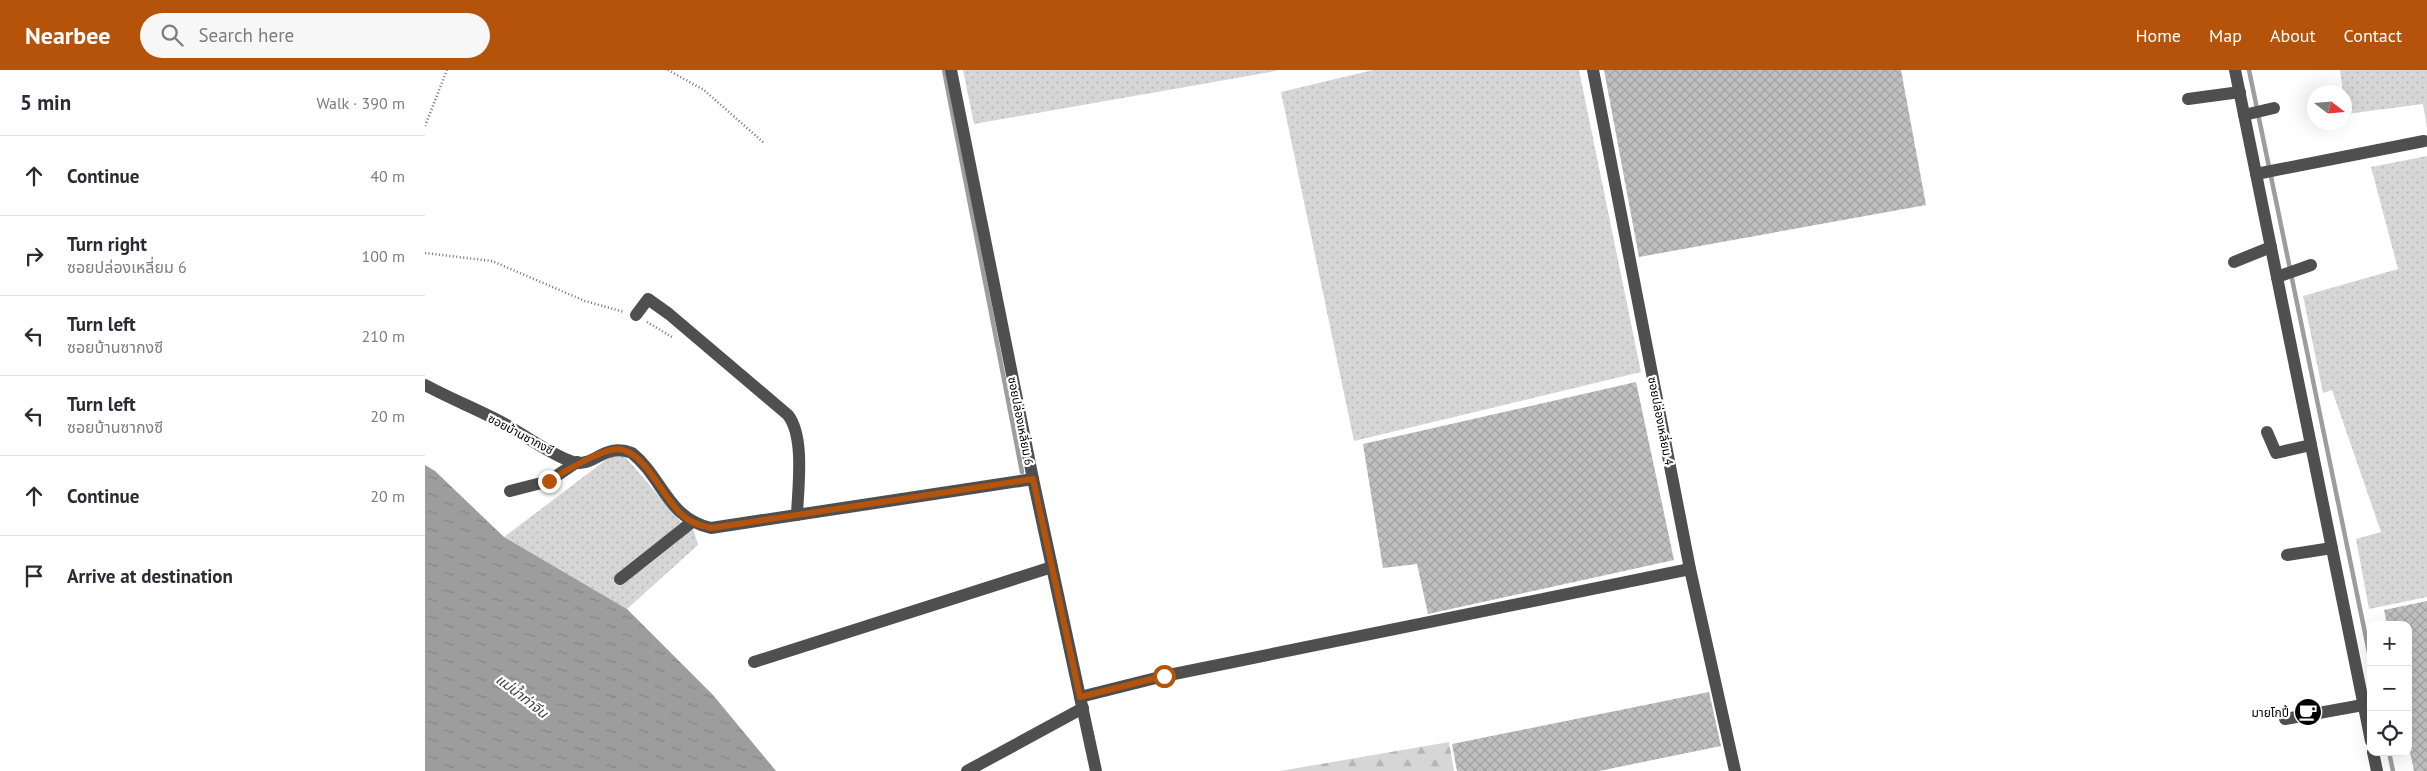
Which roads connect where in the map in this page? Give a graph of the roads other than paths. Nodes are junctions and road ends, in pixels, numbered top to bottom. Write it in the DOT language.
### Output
graph roads {
  1 [pos="951,70"];
  2 [pos="1593,70"];
  3 [pos="2239,71"];
  4 [pos="2240,92"];
  5 [pos="2188,99"];
  6 [pos="2424,141"];
  7 [pos="2265,172"];
  8 [pos="2271,246"];
  9 [pos="2234,262"];
  10 [pos="2311,265"];
  11 [pos="2285,274"];
  12 [pos="636,315"];
  13 [pos="425,385"];
  14 [pos="2267,432"];
  15 [pos="2311,445"];
  16 [pos="577,462"];
  17 [pos="1033,479"];
  18 [pos="510,491"];
  19 [pos="797,515"];
  20 [pos="692,522"];
  21 [pos="2332,548"];
  22 [pos="2299,553"];
  23 [pos="1052,567"];
  24 [pos="1690,569"];
  25 [pos="620,579"];
  26 [pos="754,662"];
  27 [pos="1082,702"];
  28 [pos="2363,705"];
  29 [pos="2285,719"];
  30 [pos="2367,723"];
  31 [pos="2374,756"];
  32 [pos="967,771"];
  33 [pos="1096,771"];
  34 [pos="1735,771"];
  35 [pos="2377,771"];
  1 -- 17 [label="street, ซอยปล่องเหลี่ยม 6"];
  2 -- 24 [label="street, ซอยปล่องเหลี่ยม 4"];
  3 -- 4 [label="street"];
  4 -- 5 [label="street"];
  4 -- 7 [label="street"];
  6 -- 7 [label="street"];
  7 -- 8 [label="street"];
  8 -- 9 [label="street"];
  8 -- 11 [label="street"];
  10 -- 11 [label="street"];
  11 -- 15 [label="street"];
  12 -- 19 [label="street"];
  13 -- 16 [label="street, ซอยบ้านซากงซี"];
  14 -- 15 [label="street"];
  15 -- 21 [label="street"];
  16 -- 18 [label="street"];
  16 -- 20 [label="street"];
  17 -- 19 [label="street"];
  17 -- 23 [label="street, ซอยปล่องเหลี่ยม 6"];
  19 -- 20 [label="street"];
  20 -- 25 [label="street"];
  21 -- 22 [label="street"];
  21 -- 28 [label="street"];
  23 -- 26 [label="street"];
  23 -- 27 [label="street, ซอยปล่องเหลี่ยม 6"];
  24 -- 27 [label="street"];
  24 -- 34 [label="street, ซอยปล่องเหลี่ยม 4"];
  27 -- 32 [label="street"];
  27 -- 33 [label="street, ซอยปล่องเหลี่ยม 6"];
  28 -- 29 [label="street"];
  28 -- 30 [label="street"];
  31 -- 35 [label="street"];
}
